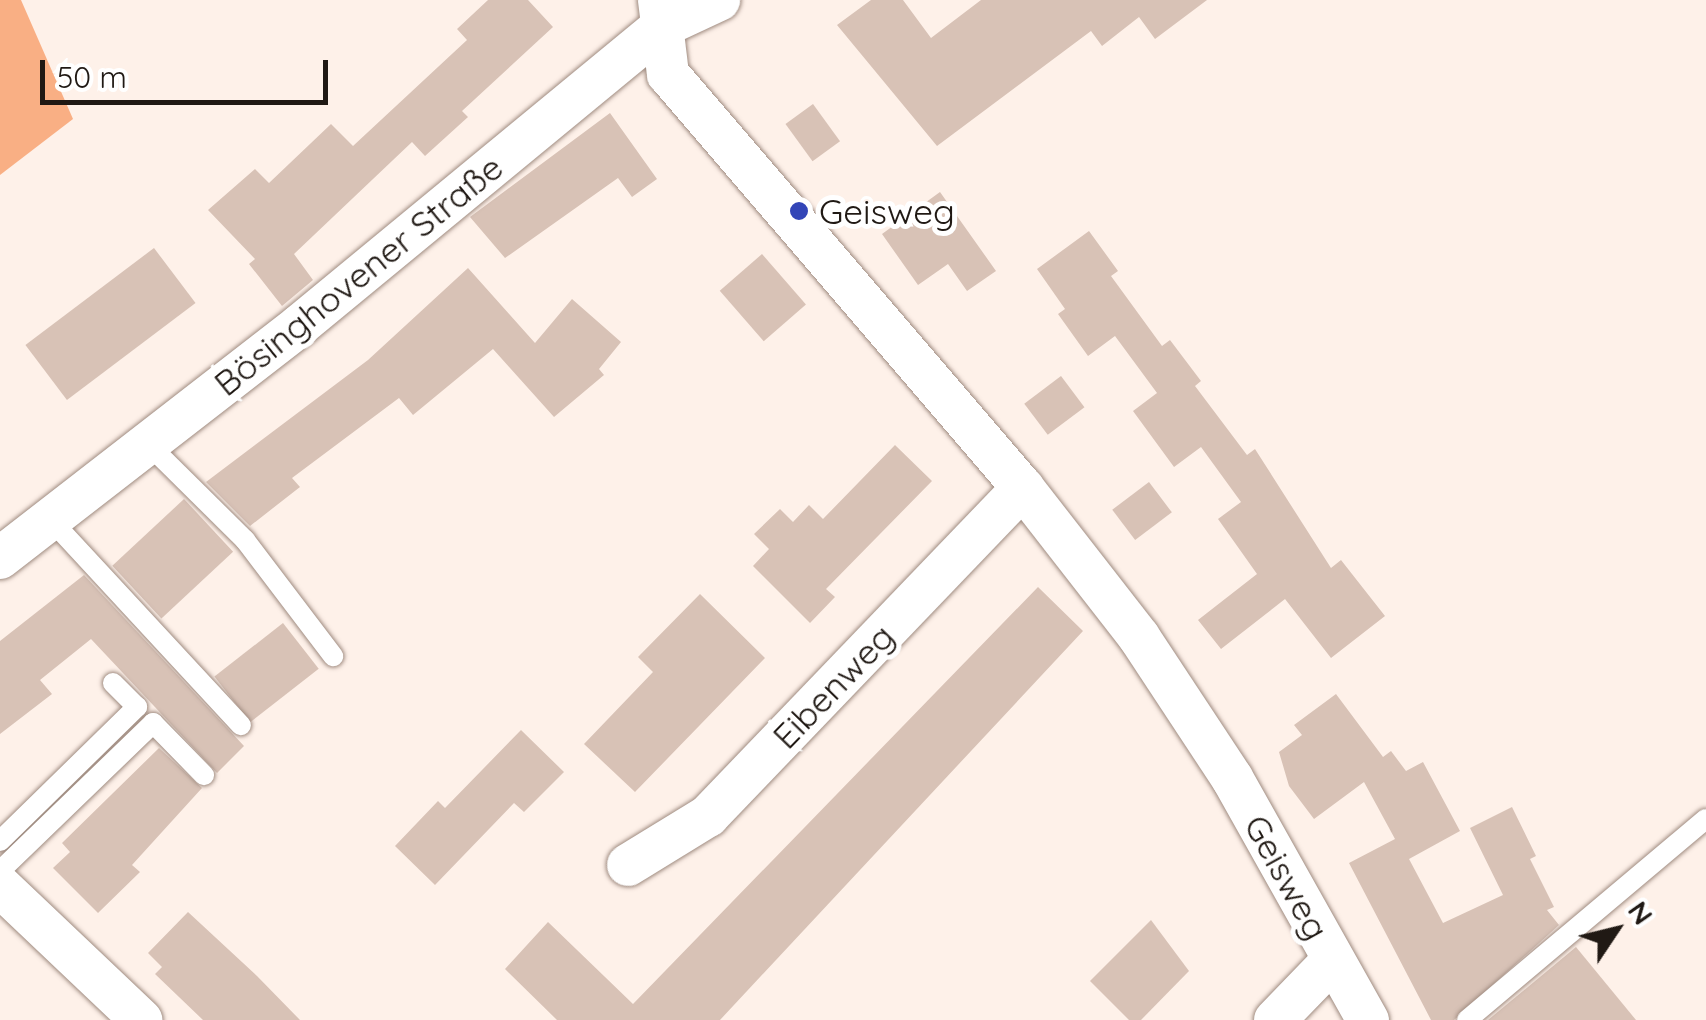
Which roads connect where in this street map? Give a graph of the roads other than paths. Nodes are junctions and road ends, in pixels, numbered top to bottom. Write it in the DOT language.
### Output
graph roads {
  1 [pos="720,0"];
  2 [pos="662,13"];
  3 [pos="148,443"];
  4 [pos="1023,488"];
  5 [pos="50,519"];
  6 [pos="0,558"];
  7 [pos="333,656"];
  8 [pos="113,683"];
  9 [pos="241,725"];
  10 [pos="204,776"];
  11 [pos="1706,819"];
  12 [pos="0,841"];
  13 [pos="628,865"];
  14 [pos="0,871"];
  15 [pos="0,886"];
  16 [pos="1333,960"];
  17 [pos="141,1020"];
  18 [pos="1275,1020"];
  19 [pos="1368,1020"];
  20 [pos="1467,1020"];
  1 -- 2 [label="street, Bösinghovener Straße"];
  2 -- 3 [label="street, Bösinghovener Straße"];
  2 -- 4 [label="street, Geisweg"];
  3 -- 5 [label="street, Bösinghovener Straße"];
  3 -- 7 [label="lane"];
  4 -- 13 [label="street, Eibenweg"];
  4 -- 16 [label="street, Geisweg"];
  5 -- 6 [label="street, Bösinghovener Straße"];
  5 -- 9 [label="lane"];
  8 -- 12 [label="lane"];
  10 -- 14 [label="lane"];
  11 -- 20 [label="lane"];
  15 -- 17 [label="street"];
  16 -- 18 [label="street"];
  16 -- 19 [label="street, Geisweg"];
}
